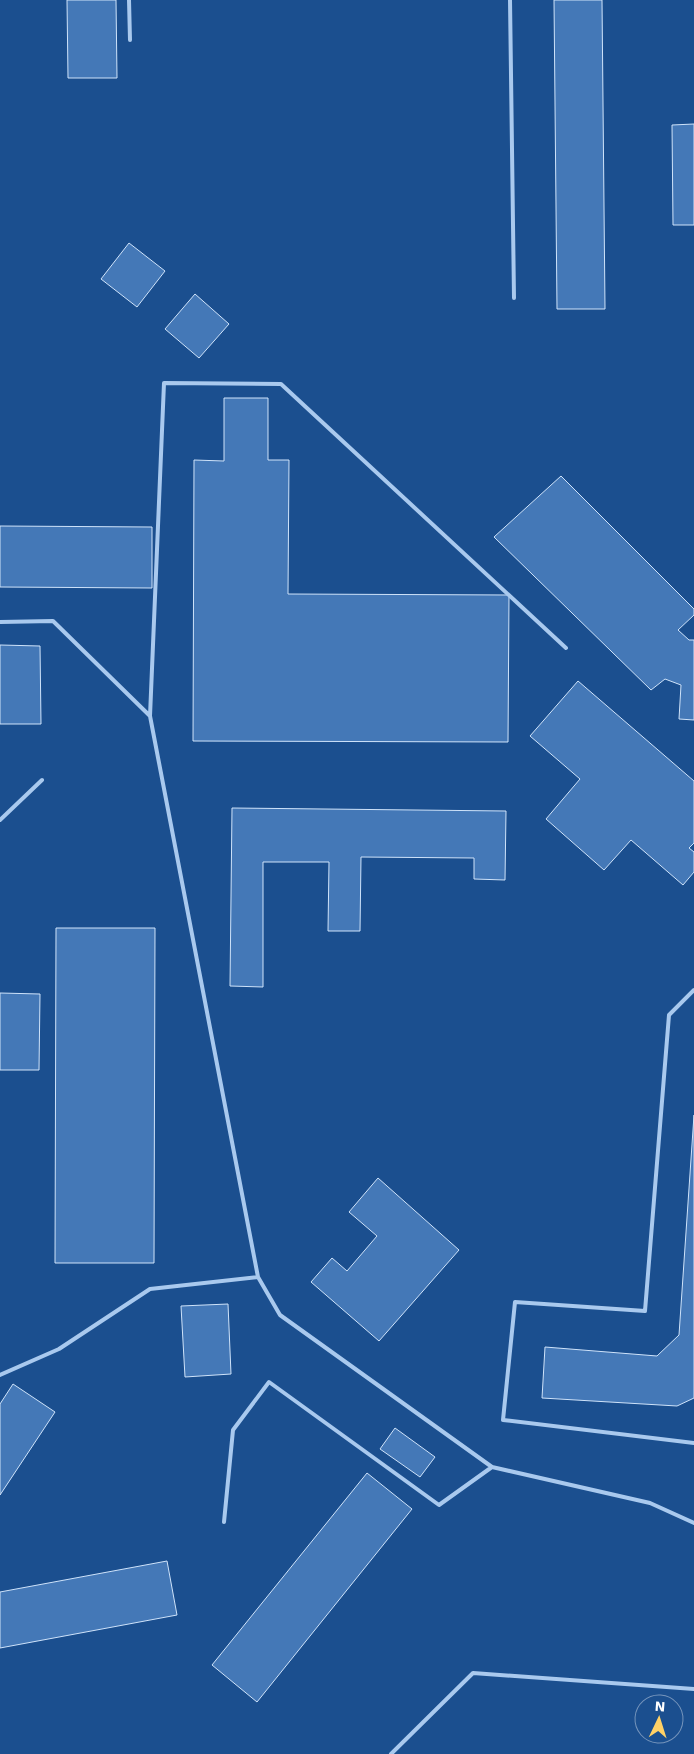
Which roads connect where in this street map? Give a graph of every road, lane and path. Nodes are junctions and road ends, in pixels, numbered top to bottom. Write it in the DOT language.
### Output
graph roads {
  1 [pos="130,0"];
  2 [pos="510,0"];
  3 [pos="130,40"];
  4 [pos="514,298"];
  5 [pos="0,622"];
  6 [pos="566,648"];
  7 [pos="150,716"];
  8 [pos="42,780"];
  9 [pos="0,820"];
  10 [pos="694,990"];
  11 [pos="258,1277"];
  12 [pos="0,1375"];
  13 [pos="694,1443"];
  14 [pos="492,1467"];
  15 [pos="224,1522"];
  16 [pos="694,1523"];
  17 [pos="694,1689"];
  18 [pos="392,1754"];
  1 -- 3 [label="lane"];
  2 -- 4 [label="lane"];
  5 -- 7 [label="lane"];
  6 -- 7 [label="lane"];
  7 -- 11 [label="lane"];
  8 -- 9 [label="lane"];
  10 -- 13 [label="lane"];
  11 -- 12 [label="lane"];
  11 -- 14 [label="lane"];
  14 -- 15 [label="lane"];
  14 -- 16 [label="lane"];
  17 -- 18 [label="lane"];
}
